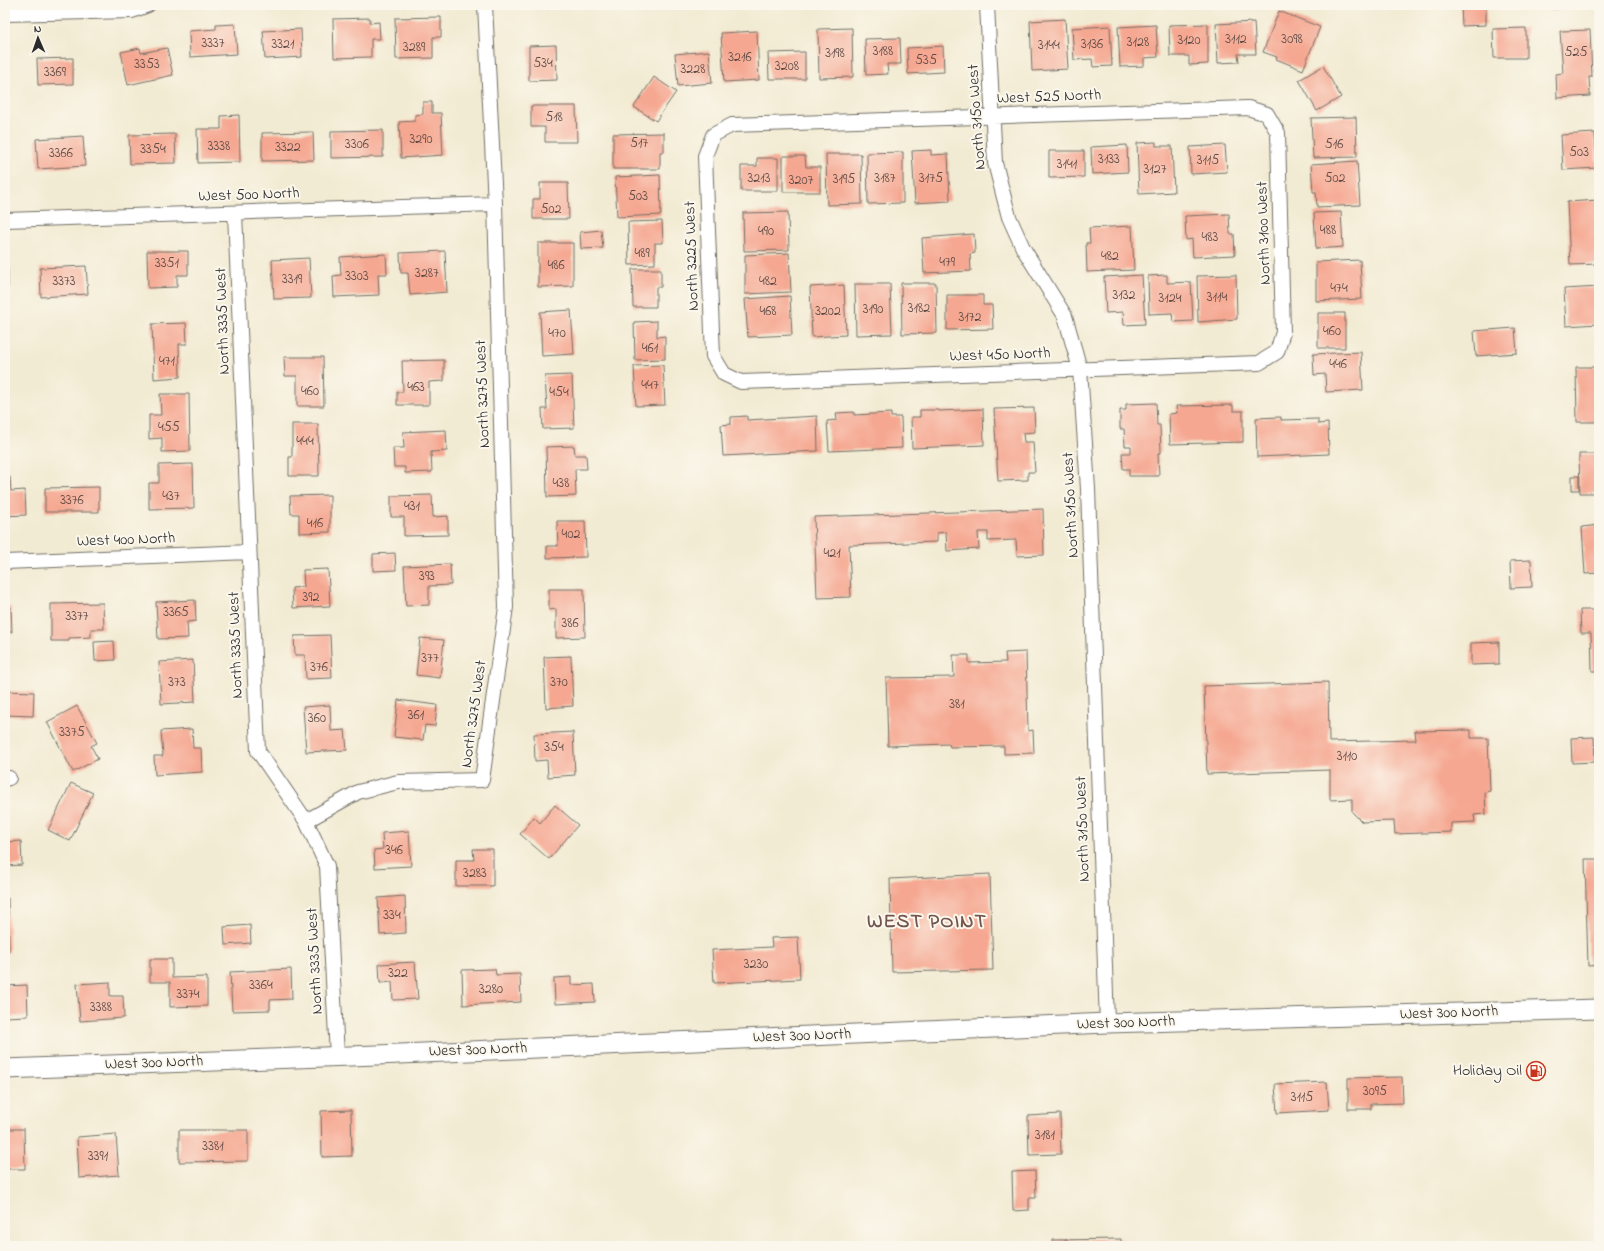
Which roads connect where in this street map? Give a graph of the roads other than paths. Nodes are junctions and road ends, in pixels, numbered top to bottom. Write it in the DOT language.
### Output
graph roads {
  1 [pos="148,5"];
  2 [pos="485,5"];
  3 [pos="987,5"];
  4 [pos="5,14"];
  5 [pos="1267,114"];
  6 [pos="993,116"];
  7 [pos="713,135"];
  8 [pos="495,204"];
  9 [pos="235,213"];
  10 [pos="5,220"];
  11 [pos="1276,352"];
  12 [pos="1080,369"];
  13 [pos="724,374"];
  14 [pos="249,552"];
  15 [pos="5,562"];
  16 [pos="306,821"];
  17 [pos="1599,1009"];
  18 [pos="1107,1023"];
  19 [pos="337,1056"];
  20 [pos="5,1069"];
  1 -- 4 [label="street"];
  2 -- 8 [label="street, North 3275 West"];
  3 -- 6 [label="street, North 3150 West"];
  5 -- 6 [label="street, West 525 North"];
  5 -- 11 [label="street, North 3100 West"];
  6 -- 7 [label="street, West 525 North"];
  6 -- 12 [label="street, North 3150 West"];
  7 -- 13 [label="street, North 3225 West"];
  8 -- 9 [label="street, West 500 North"];
  8 -- 16 [label="street, North 3275 West"];
  9 -- 10 [label="street, West 500 North"];
  9 -- 14 [label="street, North 3335 West"];
  11 -- 12 [label="street, West 450 North"];
  12 -- 13 [label="street, West 450 North"];
  12 -- 18 [label="street, North 3150 West"];
  14 -- 15 [label="street, West 400 North"];
  14 -- 16 [label="street, North 3335 West"];
  16 -- 19 [label="street, North 3335 West"];
  17 -- 18 [label="main road, West 300 North"];
  18 -- 19 [label="main road, West 300 North"];
  19 -- 20 [label="main road, West 300 North"];
}
